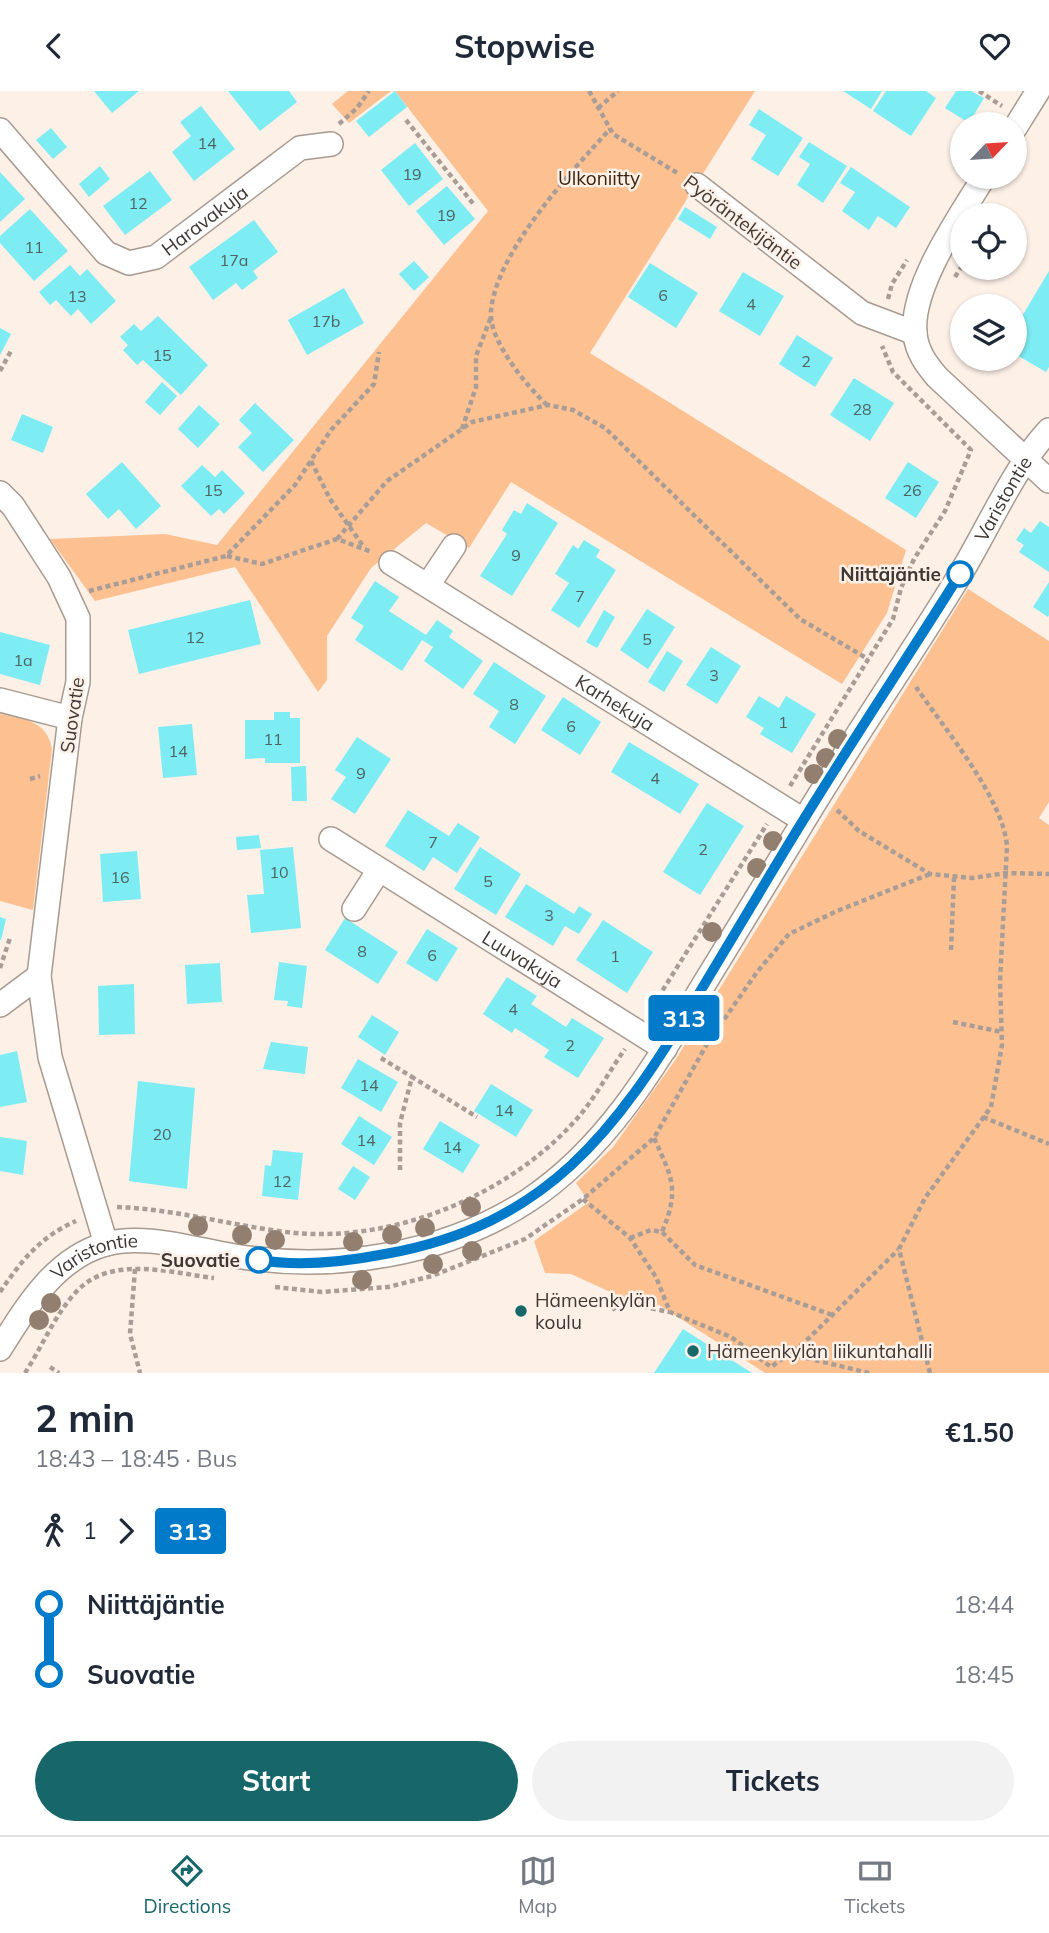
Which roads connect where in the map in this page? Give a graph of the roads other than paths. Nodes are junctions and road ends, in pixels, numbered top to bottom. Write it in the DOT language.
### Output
graph roads {
  1 [pos="1038,91"];
  2 [pos="1025,112"];
  3 [pos="0,130"];
  4 [pos="331,144"];
  5 [pos="697,185"];
  6 [pos="978,189"];
  7 [pos="915,333"];
  8 [pos="1049,430"];
  9 [pos="1026,462"];
  10 [pos="1049,481"];
  11 [pos="0,493"];
  12 [pos="454,546"];
  13 [pos="391,563"];
  14 [pos="428,585"];
  15 [pos="0,700"];
  16 [pos="70,718"];
  17 [pos="803,820"];
  18 [pos="331,839"];
  19 [pos="379,870"];
  20 [pos="354,909"];
  21 [pos="39,976"];
  22 [pos="0,1005"];
  23 [pos="665,1049"];
  24 [pos="106,1244"];
  25 [pos="0,1349"];
  1 -- 2 [label="street"];
  3 -- 4 [label="street, Haravakuja"];
  5 -- 7 [label="street, Pyöräntekijäntie"];
  6 -- 7 [label="street, Varistontie"];
  7 -- 9 [label="street, Varistontie"];
  8 -- 9 [label="street"];
  9 -- 10 [label="street"];
  9 -- 17 [label="street, Varistontie"];
  11 -- 16 [label="street, Suovatie"];
  12 -- 14 [label="street"];
  13 -- 14 [label="street, Karhekuja"];
  14 -- 17 [label="street, Karhekuja"];
  15 -- 16 [label="street"];
  16 -- 21 [label="street, Suovatie"];
  17 -- 23 [label="street, Varistontie"];
  18 -- 19 [label="street, Luuvakuja"];
  19 -- 20 [label="street"];
  19 -- 23 [label="street, Luuvakuja"];
  21 -- 22 [label="street"];
  21 -- 24 [label="street, Suovatie"];
  23 -- 24 [label="street, Varistontie"];
  24 -- 25 [label="street, Varistontie"];
}
